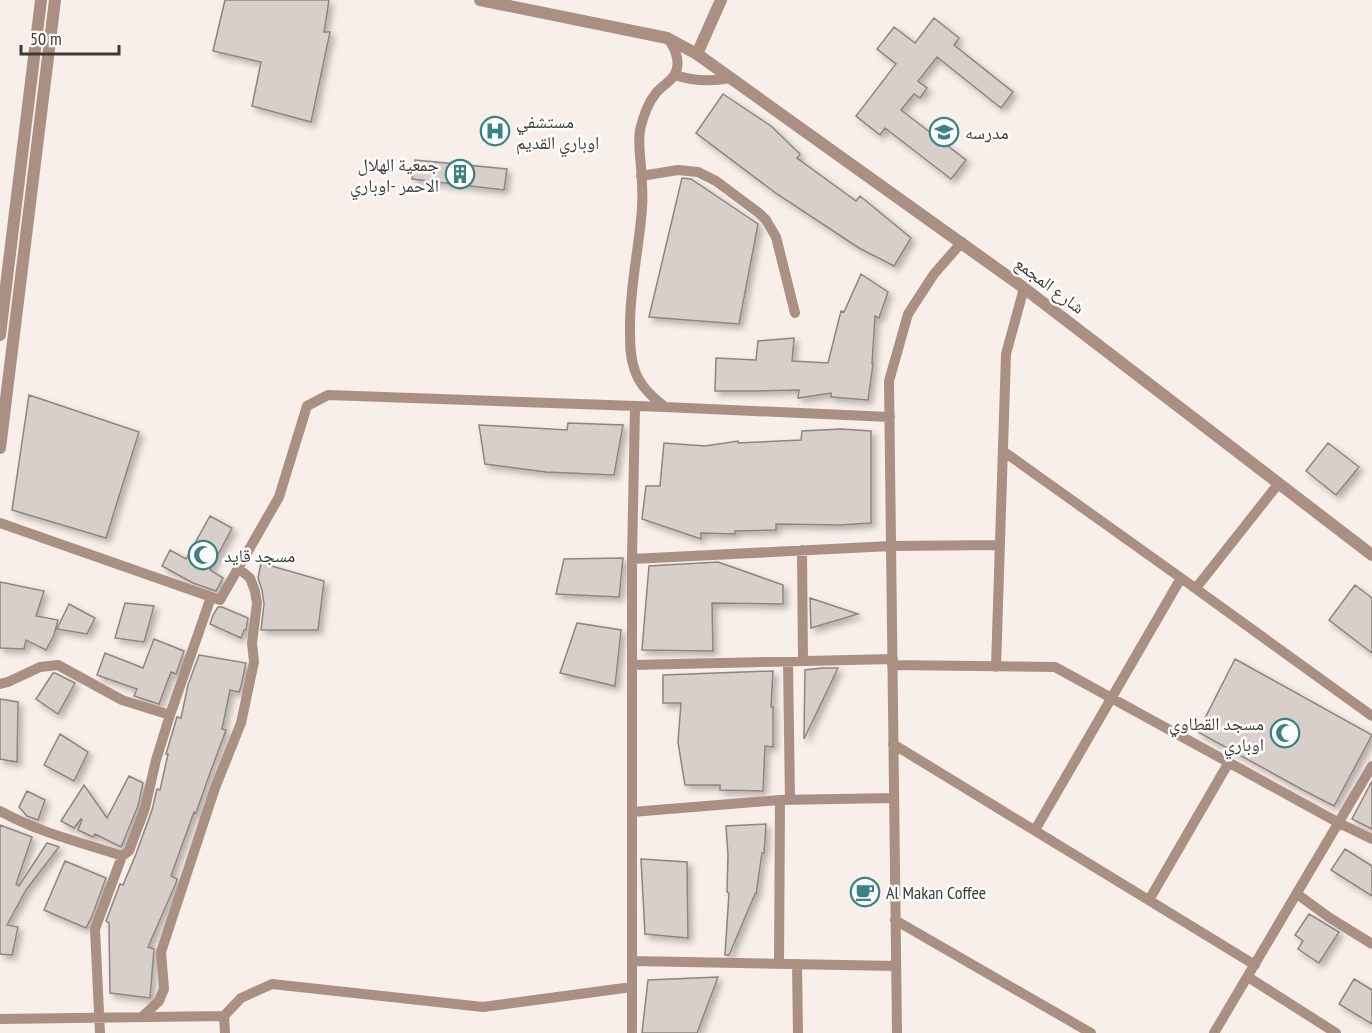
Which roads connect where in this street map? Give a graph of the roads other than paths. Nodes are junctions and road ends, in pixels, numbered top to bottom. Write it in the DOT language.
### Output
graph roads {
  1 [pos="41,0"];
  2 [pos="55,0"];
  3 [pos="480,0"];
  4 [pos="721,0"];
  5 [pos="667,38"];
  6 [pos="697,54"];
  7 [pos="675,75"];
  8 [pos="730,78"];
  9 [pos="641,176"];
  10 [pos="962,242"];
  11 [pos="1024,288"];
  12 [pos="795,313"];
  13 [pos="0,335"];
  14 [pos="635,407"];
  15 [pos="665,407"];
  16 [pos="890,417"];
  17 [pos="0,448"];
  18 [pos="1003,451"];
  19 [pos="1279,483"];
  20 [pos="0,524"];
  21 [pos="1000,545"];
  22 [pos="891,546"];
  23 [pos="802,550"];
  24 [pos="1372,555"];
  25 [pos="632,558"];
  26 [pos="238,568"];
  27 [pos="1181,578"];
  28 [pos="1196,588"];
  29 [pos="211,597"];
  30 [pos="803,661"];
  31 [pos="788,662"];
  32 [pos="892,662"];
  33 [pos="632,665"];
  34 [pos="996,667"];
  35 [pos="0,684"];
  36 [pos="1111,698"];
  37 [pos="170,715"];
  38 [pos="1372,716"];
  39 [pos="893,744"];
  40 [pos="1229,762"];
  41 [pos="1372,766"];
  42 [pos="894,798"];
  43 [pos="785,800"];
  44 [pos="0,811"];
  45 [pos="632,812"];
  46 [pos="1339,823"];
  47 [pos="1035,830"];
  48 [pos="1372,839"];
  49 [pos="122,856"];
  50 [pos="1297,894"];
  51 [pos="1149,900"];
  52 [pos="895,920"];
  53 [pos="1372,944"];
  54 [pos="632,961"];
  55 [pos="779,964"];
  56 [pos="797,964"];
  57 [pos="1255,965"];
  58 [pos="896,966"];
  59 [pos="1248,977"];
  60 [pos="632,987"];
  61 [pos="224,1016"];
  62 [pos="141,1017"];
  63 [pos="100,1018"];
  64 [pos="0,1019"];
  65 [pos="1072,1022"];
  66 [pos="100,1033"];
  67 [pos="225,1033"];
  68 [pos="632,1033"];
  69 [pos="798,1033"];
  70 [pos="897,1033"];
  71 [pos="1066,1033"];
  72 [pos="1091,1033"];
  73 [pos="1214,1033"];
  74 [pos="1336,1033"];
  1 -- 13 [label="street"];
  2 -- 17 [label="street"];
  3 -- 5 [label="street, شارع المجمع"];
  4 -- 6 [label="street"];
  5 -- 6 [label="street, شارع المجمع"];
  5 -- 7 [label="street"];
  6 -- 8 [label="street, شارع المجمع"];
  7 -- 8 [label="street"];
  7 -- 9 [label="street"];
  8 -- 10 [label="street, شارع المجمع"];
  9 -- 12 [label="street"];
  9 -- 15 [label="street"];
  10 -- 11 [label="street, شارع المجمع"];
  10 -- 16 [label="street"];
  11 -- 18 [label="street"];
  11 -- 19 [label="street, شارع المجمع"];
  14 -- 15 [label="street"];
  14 -- 25 [label="street"];
  14 -- 26 [label="street"];
  15 -- 16 [label="street"];
  16 -- 22 [label="street"];
  18 -- 21 [label="street"];
  18 -- 27 [label="street"];
  19 -- 24 [label="street, شارع المجمع"];
  19 -- 28 [label="street"];
  20 -- 29 [label="street"];
  21 -- 22 [label="street"];
  21 -- 34 [label="street"];
  22 -- 23 [label="street"];
  22 -- 32 [label="street"];
  23 -- 25 [label="street"];
  23 -- 30 [label="street"];
  25 -- 33 [label="street"];
  26 -- 29 [label="street"];
  26 -- 62 [label="street"];
  27 -- 28 [label="street"];
  27 -- 36 [label="street"];
  28 -- 38 [label="street"];
  29 -- 37 [label="street"];
  30 -- 31 [label="street"];
  30 -- 32 [label="street"];
  31 -- 33 [label="street"];
  31 -- 43 [label="street"];
  32 -- 34 [label="street"];
  32 -- 39 [label="street"];
  33 -- 45 [label="street"];
  34 -- 36 [label="street"];
  35 -- 37 [label="street"];
  36 -- 40 [label="street"];
  36 -- 47 [label="street"];
  37 -- 49 [label="street"];
  39 -- 42 [label="street"];
  39 -- 47 [label="street"];
  40 -- 46 [label="street"];
  40 -- 51 [label="street"];
  41 -- 46 [label="street"];
  42 -- 43 [label="street"];
  42 -- 52 [label="street"];
  43 -- 45 [label="street"];
  43 -- 55 [label="street"];
  44 -- 49 [label="street"];
  45 -- 54 [label="street"];
  46 -- 48 [label="street"];
  46 -- 50 [label="street"];
  47 -- 51 [label="street"];
  49 -- 63 [label="street"];
  50 -- 53 [label="street"];
  50 -- 57 [label="street"];
  51 -- 57 [label="street"];
  52 -- 58 [label="street"];
  52 -- 65 [label="street"];
  54 -- 55 [label="street"];
  54 -- 60 [label="street"];
  55 -- 56 [label="street"];
  56 -- 58 [label="street"];
  56 -- 69 [label="street"];
  57 -- 59 [label="street"];
  58 -- 70 [label="street"];
  59 -- 73 [label="street"];
  59 -- 74 [label="street"];
  60 -- 61 [label="street"];
  60 -- 68 [label="street"];
  61 -- 62 [label="street"];
  61 -- 67 [label="street"];
  62 -- 63 [label="street"];
  63 -- 64 [label="street"];
  63 -- 66 [label="street"];
  65 -- 71 [label="street"];
  65 -- 72 [label="street"];
}
